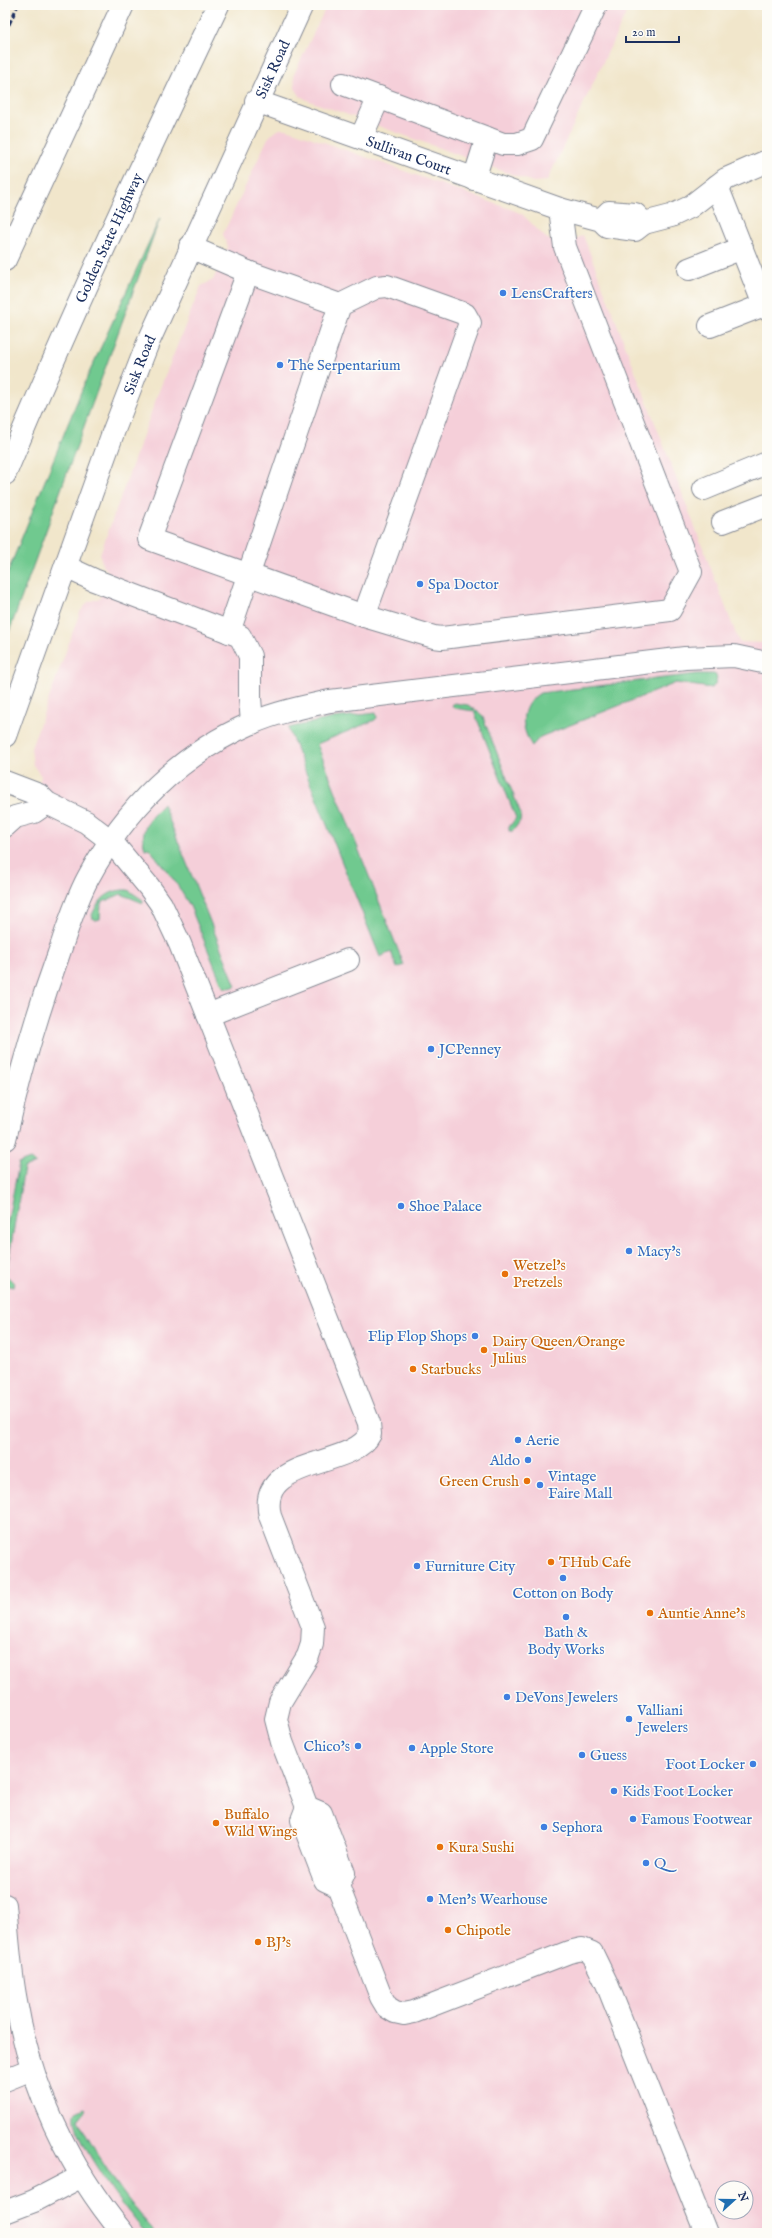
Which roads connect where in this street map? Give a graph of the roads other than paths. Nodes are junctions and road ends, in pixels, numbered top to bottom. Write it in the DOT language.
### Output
graph roads {
  1 [pos="123,5"];
  2 [pos="218,5"];
  3 [pos="302,5"];
  4 [pos="596,5"];
  5 [pos="343,84"];
  6 [pos="379,97"];
  7 [pos="256,101"];
  8 [pos="361,138"];
  9 [pos="487,138"];
  10 [pos="767,161"];
  11 [pos="474,179"];
  12 [pos="717,186"];
  13 [pos="560,209"];
  14 [pos="190,247"];
  15 [pos="742,248"];
  16 [pos="5,260"];
  17 [pos="689,269"];
  18 [pos="248,272"];
  19 [pos="340,305"];
  20 [pos="765,307"];
  21 [pos="710,326"];
  22 [pos="767,463"];
  23 [pos="5,474"];
  24 [pos="704,489"];
  25 [pos="767,505"];
  26 [pos="723,522"];
  27 [pos="66,567"];
  28 [pos="248,575"];
  29 [pos="364,616"];
  30 [pos="229,632"];
  31 [pos="767,662"];
  32 [pos="252,723"];
  33 [pos="5,736"];
  34 [pos="5,782"];
  35 [pos="47,803"];
  36 [pos="5,826"];
  37 [pos="111,841"];
  38 [pos="348,960"];
  39 [pos="208,1015"];
  40 [pos="11,1084"];
  41 [pos="5,1139"];
  42 [pos="5,1905"];
  43 [pos="32,2069"];
  44 [pos="5,2080"];
  45 [pos="82,2176"];
  46 [pos="5,2212"];
  47 [pos="123,2233"];
  48 [pos="706,2233"];
  1 -- 16 [label="main road"];
  2 -- 23 [label="main road, Golden State Highway"];
  3 -- 7 [label="main road, Sisk Road"];
  4 -- 9 [label="main road"];
  5 -- 6 [label="main road"];
  6 -- 8 [label="main road"];
  6 -- 9 [label="main road"];
  7 -- 8 [label="main road, Sullivan Court"];
  7 -- 14 [label="main road, Sisk Road"];
  8 -- 11 [label="main road, Sullivan Court"];
  9 -- 11 [label="main road"];
  10 -- 12 [label="main road, Sullivan Court"];
  11 -- 13 [label="main road, Sullivan Court"];
  12 -- 13 [label="main road, Sullivan Court"];
  12 -- 15 [label="main road"];
  13 -- 29 [label="main road"];
  14 -- 18 [label="main road"];
  14 -- 27 [label="main road, Sisk Road"];
  15 -- 17 [label="main road"];
  15 -- 20 [label="main road"];
  18 -- 19 [label="main road"];
  18 -- 28 [label="main road"];
  19 -- 28 [label="main road"];
  19 -- 29 [label="main road"];
  20 -- 21 [label="main road"];
  22 -- 24 [label="main road"];
  25 -- 26 [label="main road"];
  27 -- 30 [label="main road"];
  27 -- 33 [label="main road, Sisk Road"];
  28 -- 29 [label="main road"];
  28 -- 30 [label="main road"];
  30 -- 32 [label="main road"];
  31 -- 32 [label="main road"];
  32 -- 37 [label="main road"];
  34 -- 35 [label="main road"];
  35 -- 36 [label="main road"];
  35 -- 37 [label="main road"];
  37 -- 39 [label="main road"];
  37 -- 40 [label="main road"];
  38 -- 39 [label="main road"];
  39 -- 48 [label="main road"];
  40 -- 41 [label="main road"];
  42 -- 43 [label="main road"];
  43 -- 44 [label="main road"];
  43 -- 45 [label="main road"];
  45 -- 46 [label="main road"];
  45 -- 47 [label="main road"];
}
